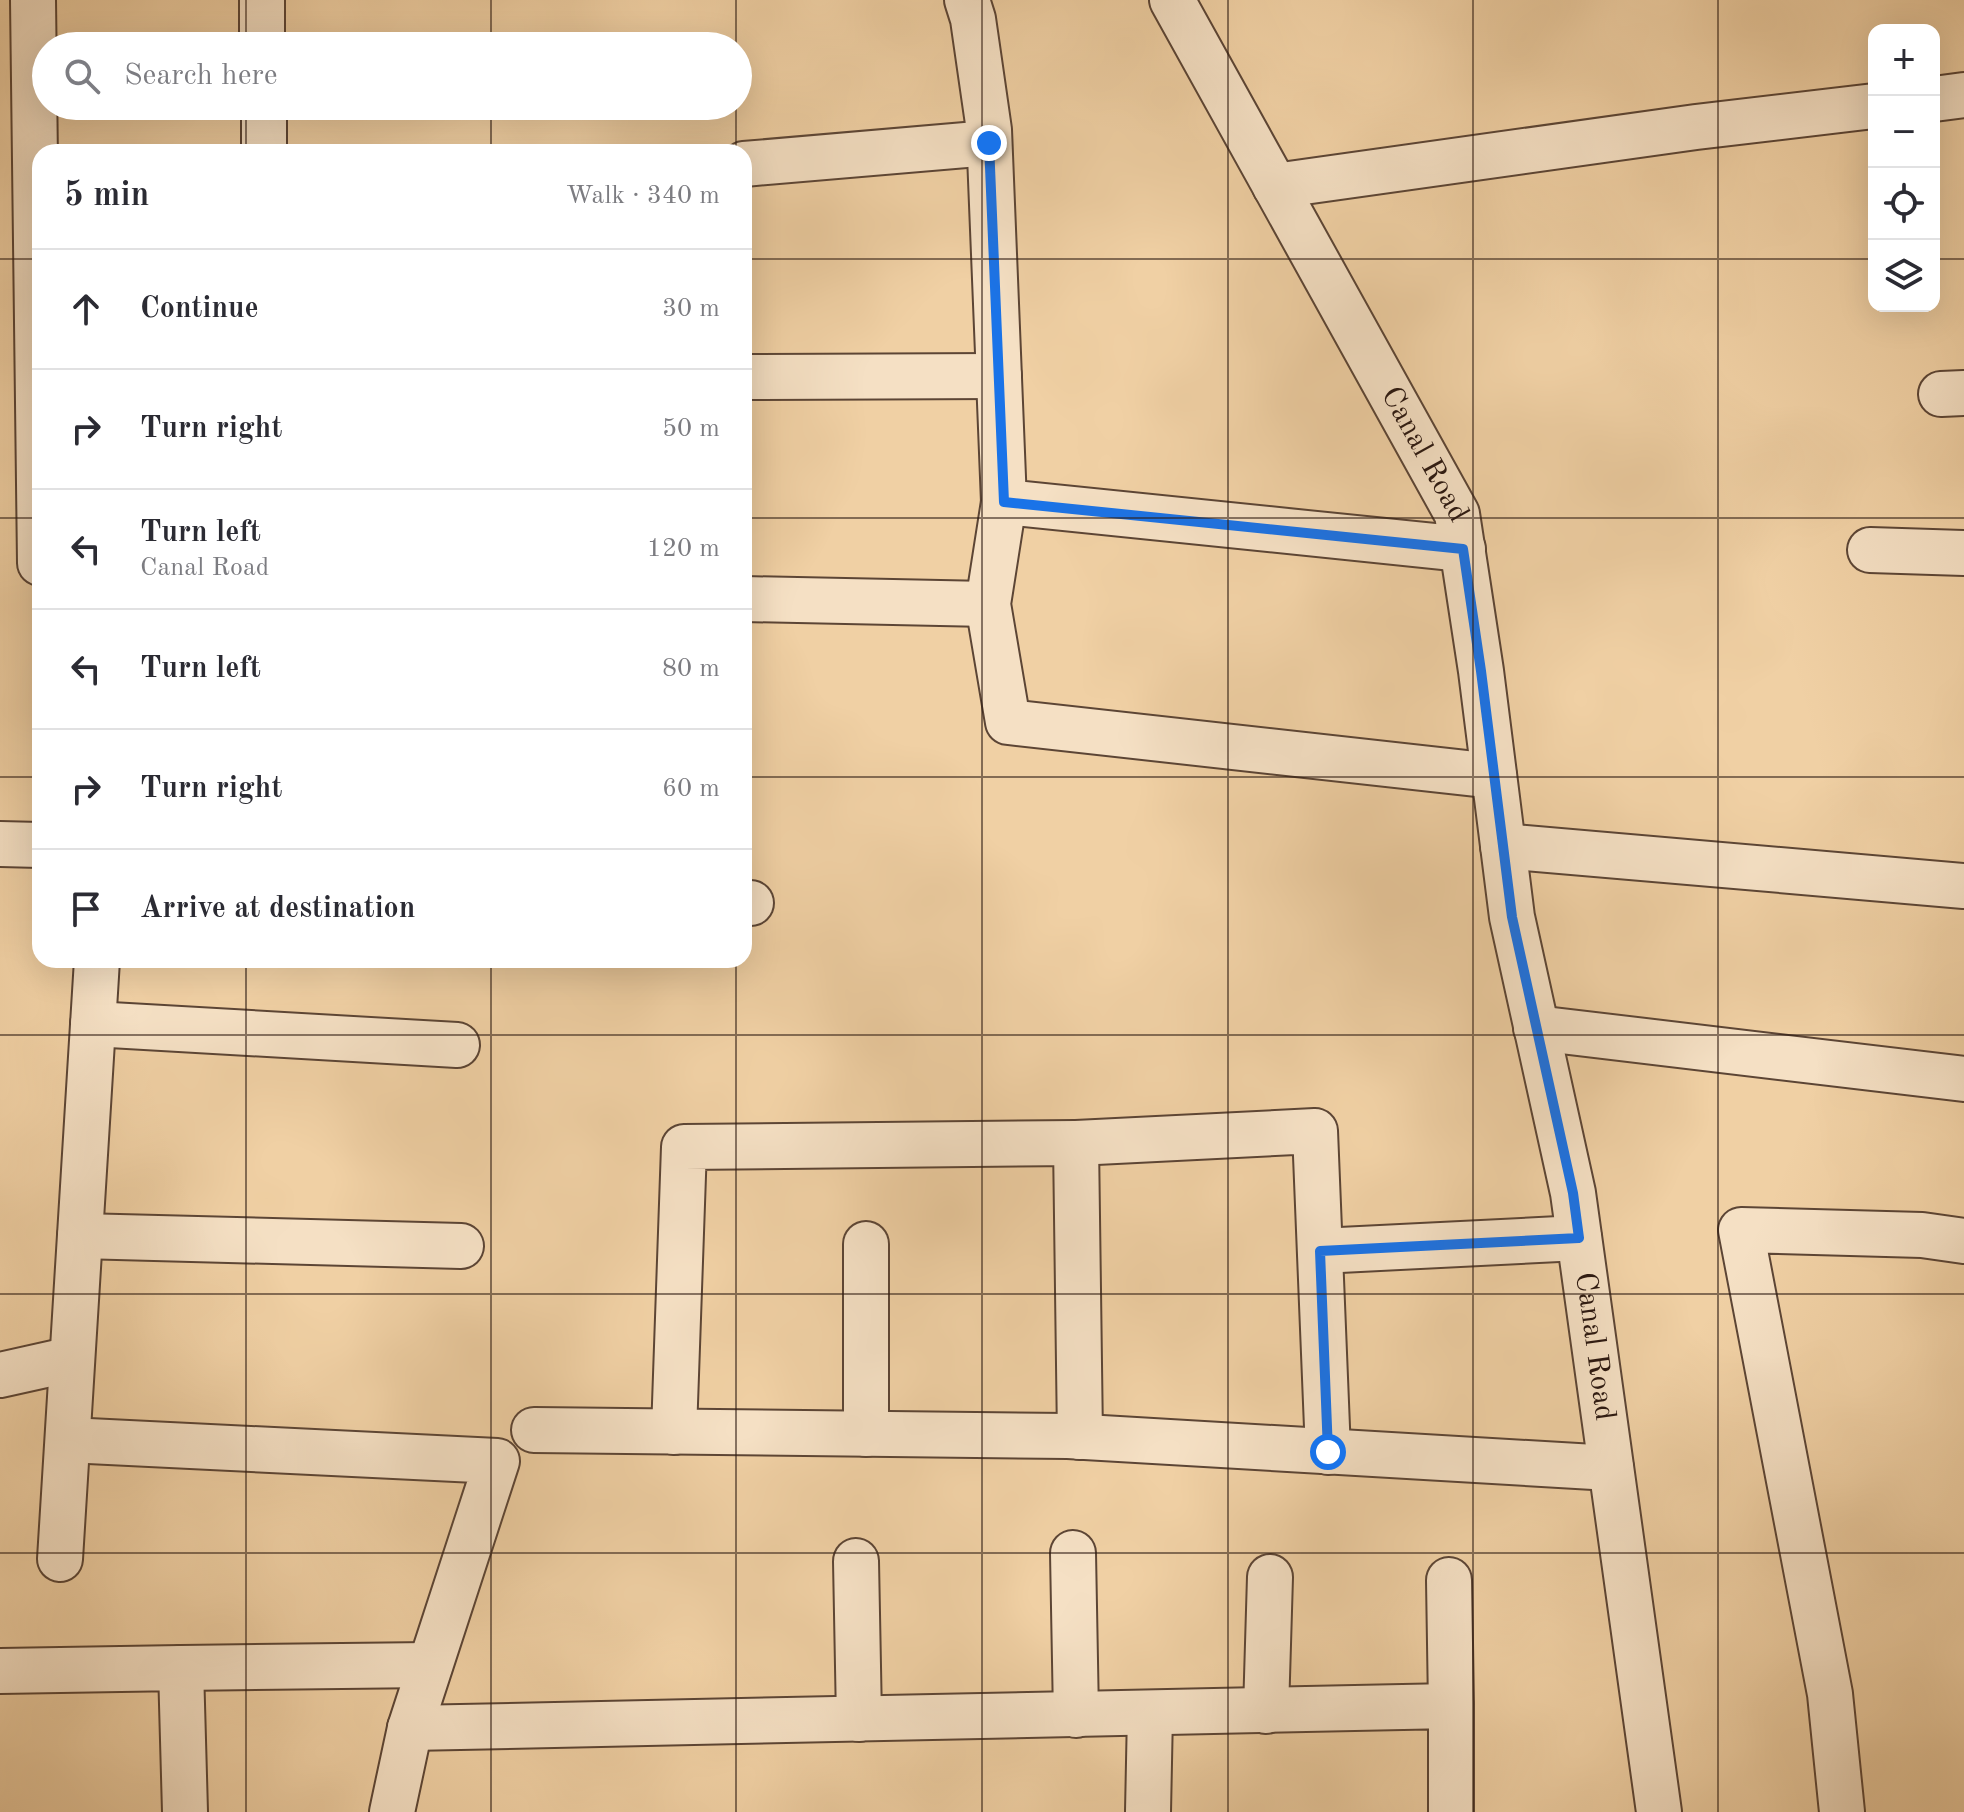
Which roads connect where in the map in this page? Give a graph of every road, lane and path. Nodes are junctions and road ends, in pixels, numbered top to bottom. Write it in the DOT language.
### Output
graph roads {
  1 [pos="33,0"];
  2 [pos="262,0"];
  3 [pos="967,0"];
  4 [pos="1172,0"];
  5 [pos="33,32"];
  6 [pos="262,32"];
  7 [pos="1964,95"];
  8 [pos="1940,98"];
  9 [pos="1868,107"];
  10 [pos="34,120"];
  11 [pos="264,120"];
  12 [pos="989,143"];
  13 [pos="35,144"];
  14 [pos="264,144"];
  15 [pos="752,163"];
  16 [pos="1275,186"];
  17 [pos="999,376"];
  18 [pos="752,377"];
  19 [pos="1004,502"];
  20 [pos="1463,549"];
  21 [pos="1870,550"];
  22 [pos="1964,553"];
  23 [pos="752,599"];
  24 [pos="988,604"];
  25 [pos="1494,776"];
  26 [pos="0,844"];
  27 [pos="32,845"];
  28 [pos="1503,846"];
  29 [pos="1964,886"];
  30 [pos="96,968"];
  31 [pos="93,1024"];
  32 [pos="1536,1028"];
  33 [pos="457,1045"];
  34 [pos="1964,1079"];
  35 [pos="1076,1143"];
  36 [pos="80,1236"];
  37 [pos="1579,1238"];
  38 [pos="1964,1241"];
  39 [pos="866,1244"];
  40 [pos="461,1246"];
  41 [pos="1320,1251"];
  42 [pos="72,1359"];
  43 [pos="0,1375"];
  44 [pos="534,1430"];
  45 [pos="674,1432"];
  46 [pos="866,1434"];
  47 [pos="1080,1437"];
  48 [pos="68,1440"];
  49 [pos="1328,1452"];
  50 [pos="1611,1468"];
  51 [pos="1073,1553"];
  52 [pos="60,1559"];
  53 [pos="856,1561"];
  54 [pos="1270,1577"];
  55 [pos="1449,1580"];
  56 [pos="430,1665"];
  57 [pos="181,1668"];
  58 [pos="0,1671"];
  59 [pos="1451,1706"];
  60 [pos="1266,1711"];
  61 [pos="1150,1713"];
  62 [pos="1076,1715"];
  63 [pos="859,1719"];
  64 [pos="410,1728"];
  65 [pos="185,1812"];
  66 [pos="392,1812"];
  67 [pos="1148,1812"];
  68 [pos="1451,1812"];
  69 [pos="1659,1812"];
  70 [pos="1842,1812"];
  1 -- 5 [label="street"];
  2 -- 6 [label="street"];
  3 -- 12 [label="street"];
  4 -- 16 [label="street, Canal Road"];
  7 -- 8 [label="street"];
  9 -- 16 [label="street"];
  10 -- 13 [label="street"];
  11 -- 14 [label="street"];
  12 -- 15 [label="street"];
  12 -- 17 [label="street"];
  16 -- 20 [label="street, Canal Road"];
  17 -- 18 [label="street"];
  17 -- 19 [label="street"];
  19 -- 20 [label="street"];
  19 -- 24 [label="street"];
  20 -- 25 [label="street, Canal Road"];
  21 -- 22 [label="street"];
  23 -- 24 [label="street"];
  24 -- 25 [label="street"];
  25 -- 28 [label="street, Canal Road"];
  26 -- 27 [label="street"];
  28 -- 29 [label="street"];
  28 -- 32 [label="street, Canal Road"];
  30 -- 31 [label="street"];
  31 -- 33 [label="street"];
  31 -- 36 [label="street"];
  32 -- 34 [label="street"];
  32 -- 37 [label="street, Canal Road"];
  35 -- 41 [label="street"];
  35 -- 45 [label="street"];
  35 -- 47 [label="street"];
  36 -- 40 [label="street"];
  36 -- 42 [label="street"];
  37 -- 41 [label="street"];
  37 -- 50 [label="street, Canal Road"];
  38 -- 70 [label="street"];
  39 -- 46 [label="street"];
  41 -- 49 [label="street"];
  42 -- 43 [label="street"];
  42 -- 48 [label="street"];
  44 -- 45 [label="street"];
  45 -- 46 [label="street"];
  46 -- 47 [label="street"];
  47 -- 49 [label="street"];
  48 -- 52 [label="street"];
  48 -- 56 [label="street"];
  49 -- 50 [label="street"];
  50 -- 69 [label="street, Canal Road"];
  51 -- 62 [label="street"];
  53 -- 63 [label="street"];
  54 -- 60 [label="street"];
  55 -- 59 [label="street"];
  56 -- 57 [label="street"];
  56 -- 64 [label="street"];
  57 -- 58 [label="street"];
  57 -- 65 [label="street"];
  59 -- 60 [label="street"];
  59 -- 68 [label="street"];
  60 -- 61 [label="street"];
  61 -- 62 [label="street"];
  61 -- 67 [label="street"];
  62 -- 63 [label="street"];
  63 -- 64 [label="street"];
  64 -- 66 [label="street"];
}
